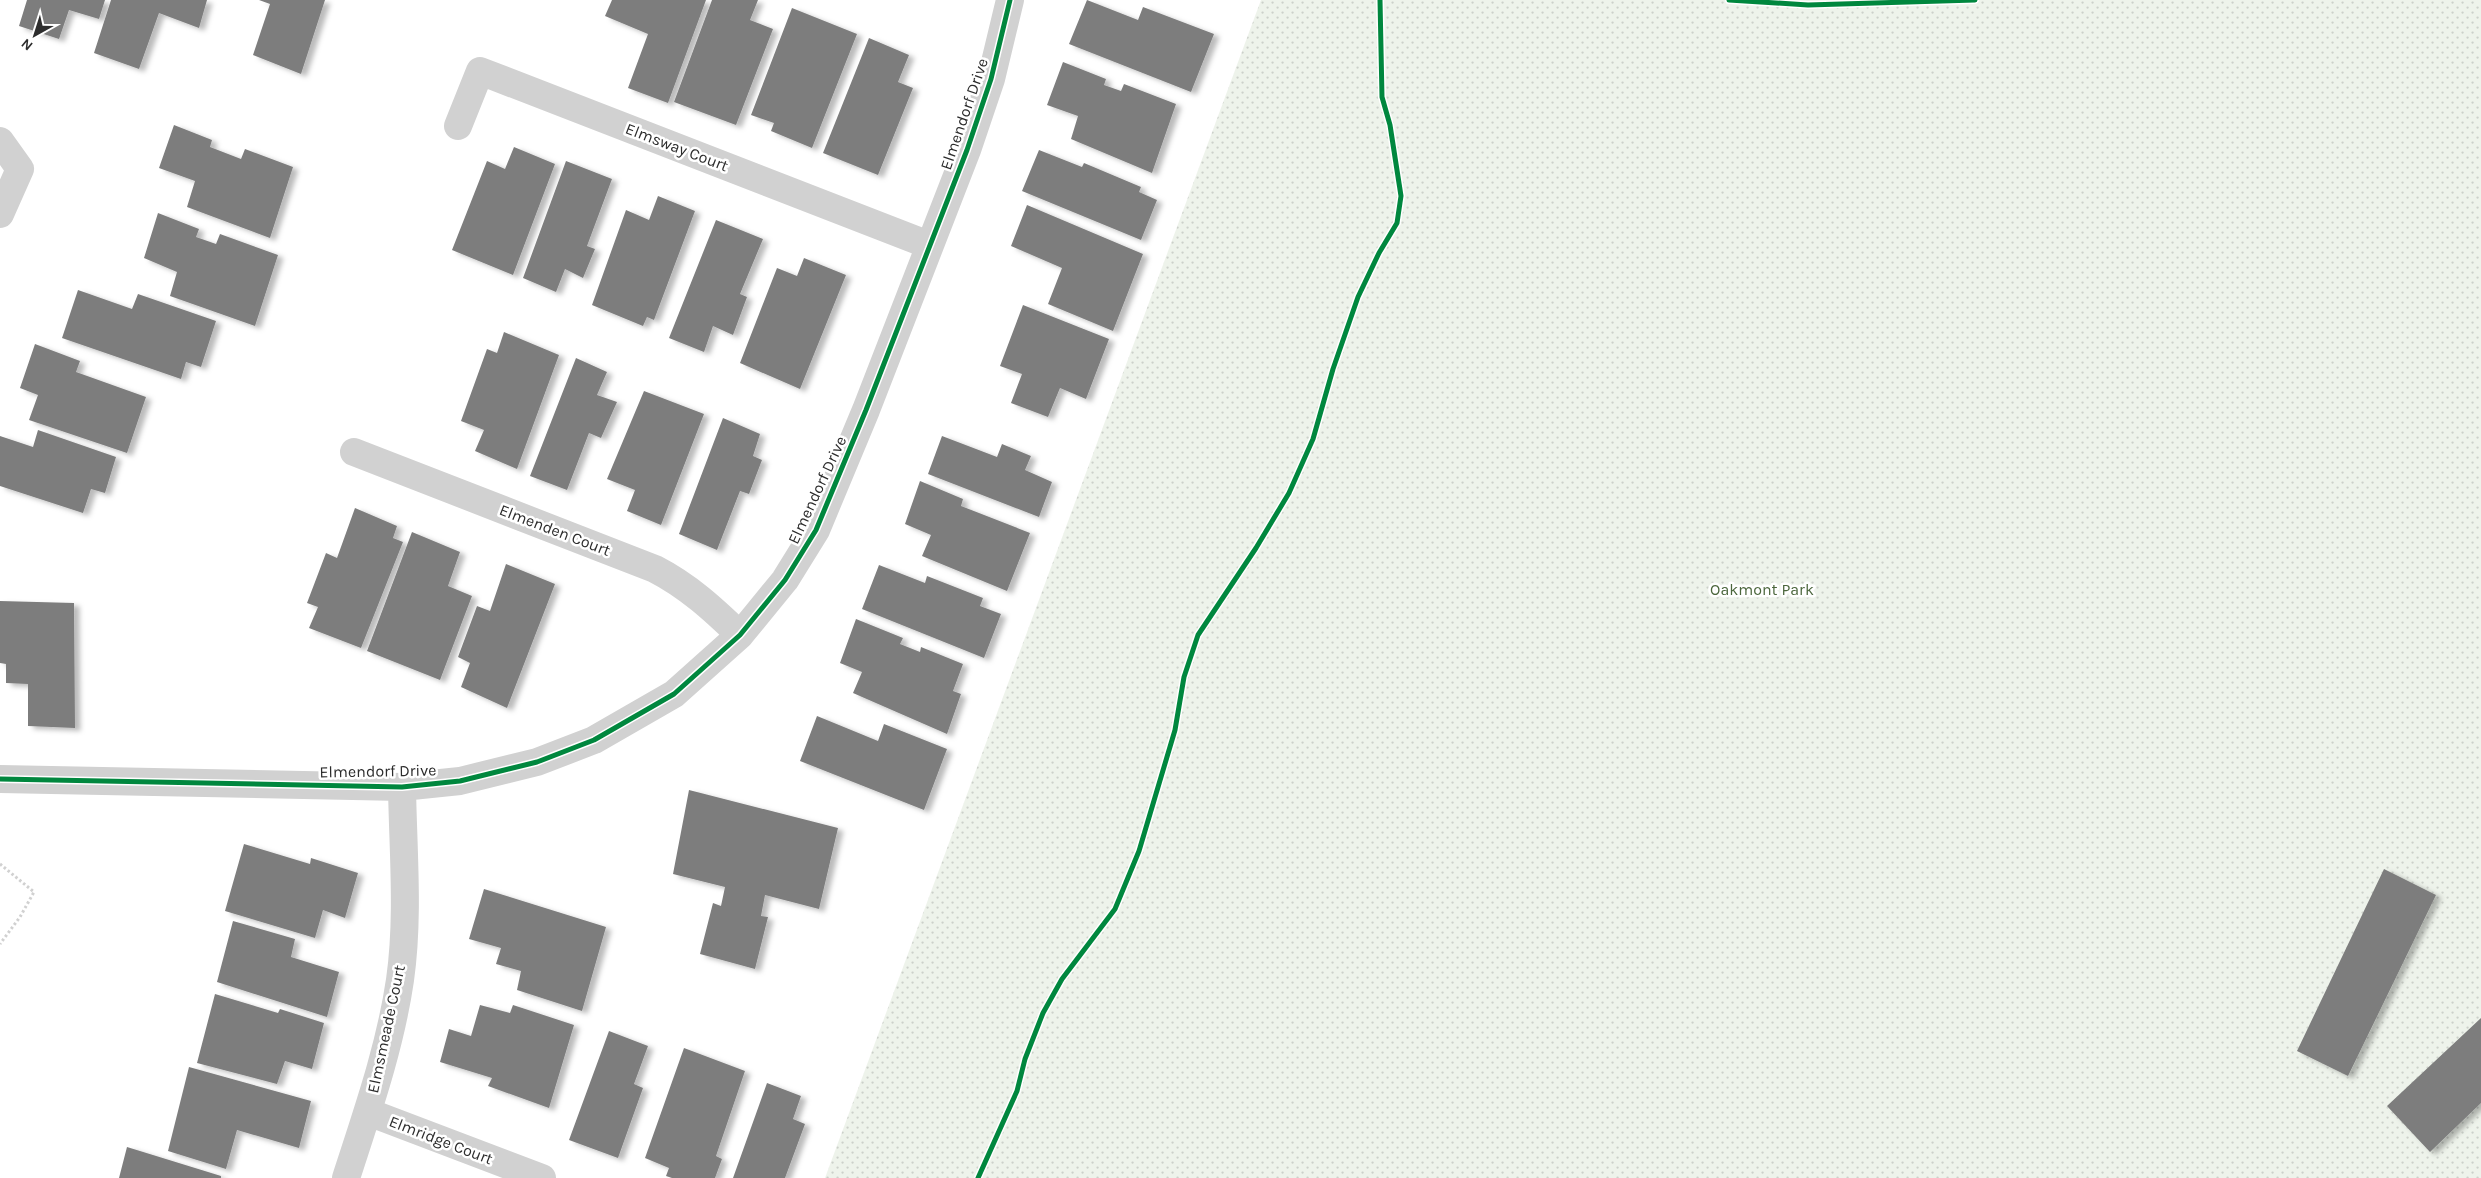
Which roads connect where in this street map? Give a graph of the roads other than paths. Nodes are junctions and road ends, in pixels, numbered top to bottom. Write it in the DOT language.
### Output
graph roads {
  1 [pos="1010,0"];
  2 [pos="458,126"];
  3 [pos="0,141"];
  4 [pos="0,214"];
  5 [pos="929,244"];
  6 [pos="354,452"];
  7 [pos="740,635"];
  8 [pos="0,779"];
  9 [pos="402,787"];
  10 [pos="368,1112"];
  11 [pos="346,1178"];
  12 [pos="542,1178"];
  1 -- 5 [label="street, Elmendorf Drive"];
  2 -- 5 [label="street, Elmsway Court"];
  3 -- 4 [label="street"];
  5 -- 7 [label="street, Elmendorf Drive"];
  6 -- 7 [label="street, Elmenden Court"];
  7 -- 9 [label="street, Elmendorf Drive"];
  8 -- 9 [label="street, Elmendorf Drive"];
  9 -- 10 [label="street, Elmsmeade Court"];
  10 -- 11 [label="street, Elmsmeade Court"];
  10 -- 12 [label="street, Elmridge Court"];
}
